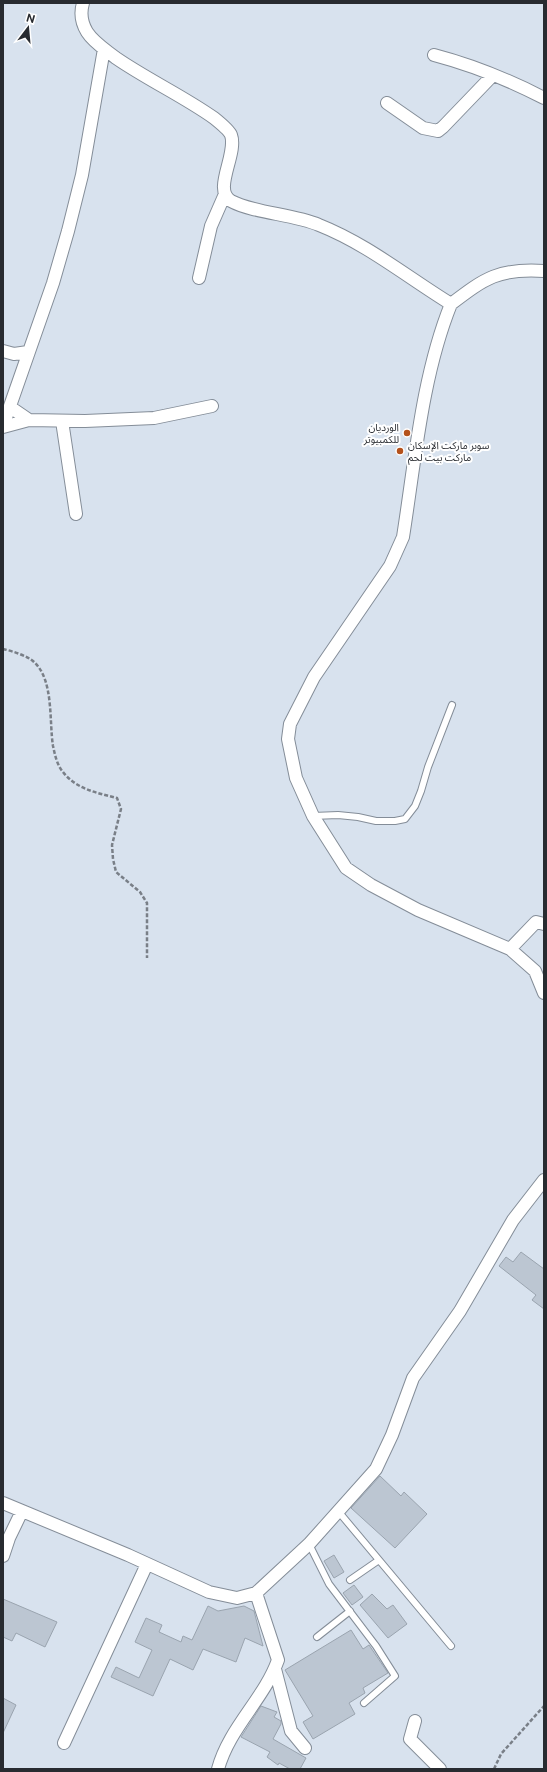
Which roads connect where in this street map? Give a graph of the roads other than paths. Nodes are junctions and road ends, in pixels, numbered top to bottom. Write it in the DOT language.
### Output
graph roads {
  1 [pos="83,3"];
  2 [pos="104,49"];
  3 [pos="434,55"];
  4 [pos="493,75"];
  5 [pos="544,98"];
  6 [pos="387,103"];
  7 [pos="225,194"];
  8 [pos="544,271"];
  9 [pos="199,278"];
  10 [pos="451,304"];
  11 [pos="3,350"];
  12 [pos="28,352"];
  13 [pos="212,406"];
  14 [pos="10,407"];
  15 [pos="29,420"];
  16 [pos="62,421"];
  17 [pos="3,426"];
  18 [pos="76,514"];
  19 [pos="452,705"];
  20 [pos="312,816"];
  21 [pos="544,924"];
  22 [pos="510,949"];
  23 [pos="544,993"];
  24 [pos="544,1180"];
  25 [pos="3,1503"];
  26 [pos="22,1511"];
  27 [pos="338,1511"];
  28 [pos="309,1544"];
  29 [pos="3,1556"];
  30 [pos="379,1560"];
  31 [pos="147,1564"];
  32 [pos="350,1580"];
  33 [pos="256,1593"];
  34 [pos="350,1611"];
  35 [pos="317,1637"];
  36 [pos="451,1646"];
  37 [pos="275,1669"];
  38 [pos="364,1703"];
  39 [pos="415,1721"];
  40 [pos="64,1743"];
  41 [pos="305,1748"];
  42 [pos="218,1769"];
  43 [pos="440,1769"];
  1 -- 2 [label="street"];
  2 -- 7 [label="street"];
  2 -- 12 [label="street"];
  3 -- 4 [label="street"];
  4 -- 5 [label="street"];
  4 -- 6 [label="street"];
  7 -- 9 [label="street"];
  7 -- 10 [label="street"];
  8 -- 10 [label="street"];
  10 -- 20 [label="street"];
  11 -- 12 [label="street"];
  12 -- 14 [label="street"];
  13 -- 16 [label="street"];
  14 -- 15 [label="street"];
  14 -- 17 [label="street"];
  15 -- 16 [label="street"];
  15 -- 17 [label="street"];
  16 -- 18 [label="street"];
  19 -- 20 [label="lane"];
  20 -- 22 [label="street"];
  21 -- 22 [label="street"];
  22 -- 23 [label="street"];
  24 -- 27 [label="street"];
  25 -- 26 [label="street"];
  26 -- 29 [label="street"];
  26 -- 31 [label="street"];
  27 -- 28 [label="street"];
  27 -- 30 [label="lane"];
  28 -- 33 [label="street"];
  28 -- 34 [label="lane"];
  30 -- 32 [label="lane"];
  30 -- 36 [label="lane"];
  31 -- 33 [label="street"];
  31 -- 40 [label="street"];
  33 -- 37 [label="street"];
  34 -- 35 [label="lane"];
  34 -- 38 [label="lane"];
  37 -- 41 [label="street"];
  37 -- 42 [label="street"];
  39 -- 43 [label="street"];
}
